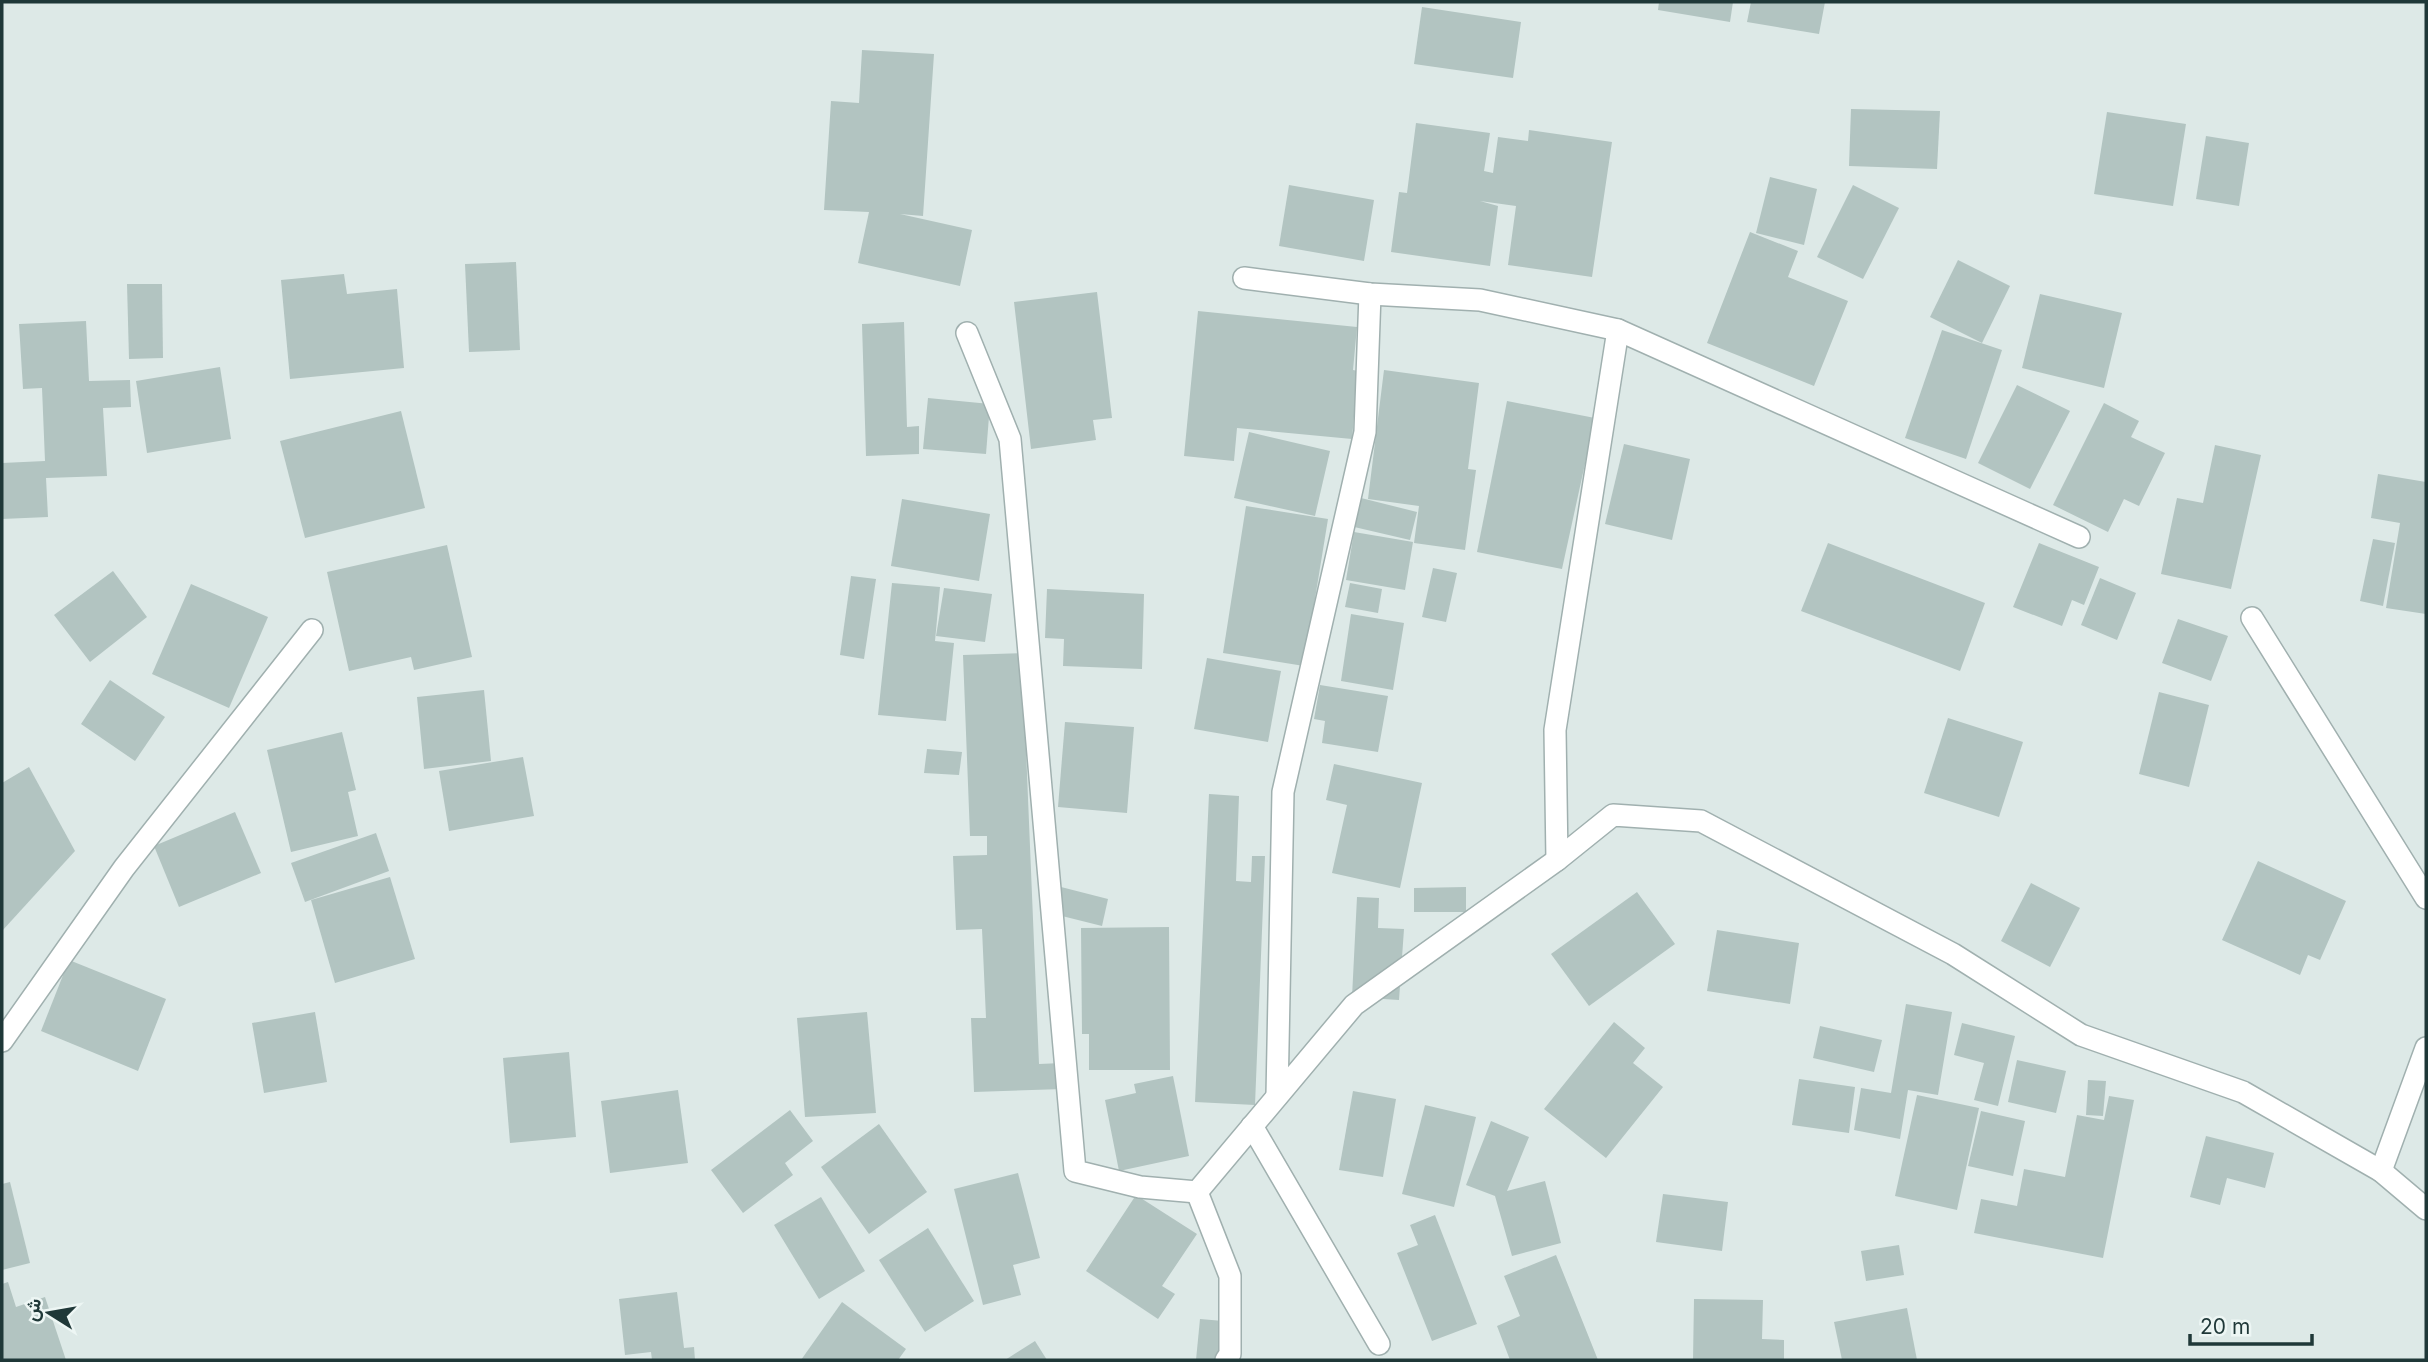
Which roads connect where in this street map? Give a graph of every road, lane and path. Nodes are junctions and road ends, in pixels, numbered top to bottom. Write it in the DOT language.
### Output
graph roads {
  1 [pos="1244,278"];
  2 [pos="1370,294"];
  3 [pos="1618,330"];
  4 [pos="967,333"];
  5 [pos="2079,537"];
  6 [pos="2252,618"];
  7 [pos="312,630"];
  8 [pos="1557,860"];
  9 [pos="2426,898"];
  10 [pos="2,1041"];
  11 [pos="2426,1048"];
  12 [pos="1277,1096"];
  13 [pos="1252,1126"];
  14 [pos="2381,1171"];
  15 [pos="1197,1192"];
  16 [pos="2426,1209"];
  17 [pos="1379,1344"];
  18 [pos="1226,1360"];
  1 -- 2 [label="street"];
  2 -- 3 [label="street"];
  2 -- 12 [label="street"];
  3 -- 5 [label="street"];
  3 -- 8 [label="street"];
  4 -- 15 [label="street"];
  6 -- 9 [label="street"];
  7 -- 10 [label="street"];
  8 -- 12 [label="street"];
  8 -- 14 [label="street"];
  11 -- 14 [label="street"];
  12 -- 13 [label="street"];
  13 -- 15 [label="street"];
  13 -- 17 [label="street"];
  14 -- 16 [label="street"];
  15 -- 18 [label="street"];
}
